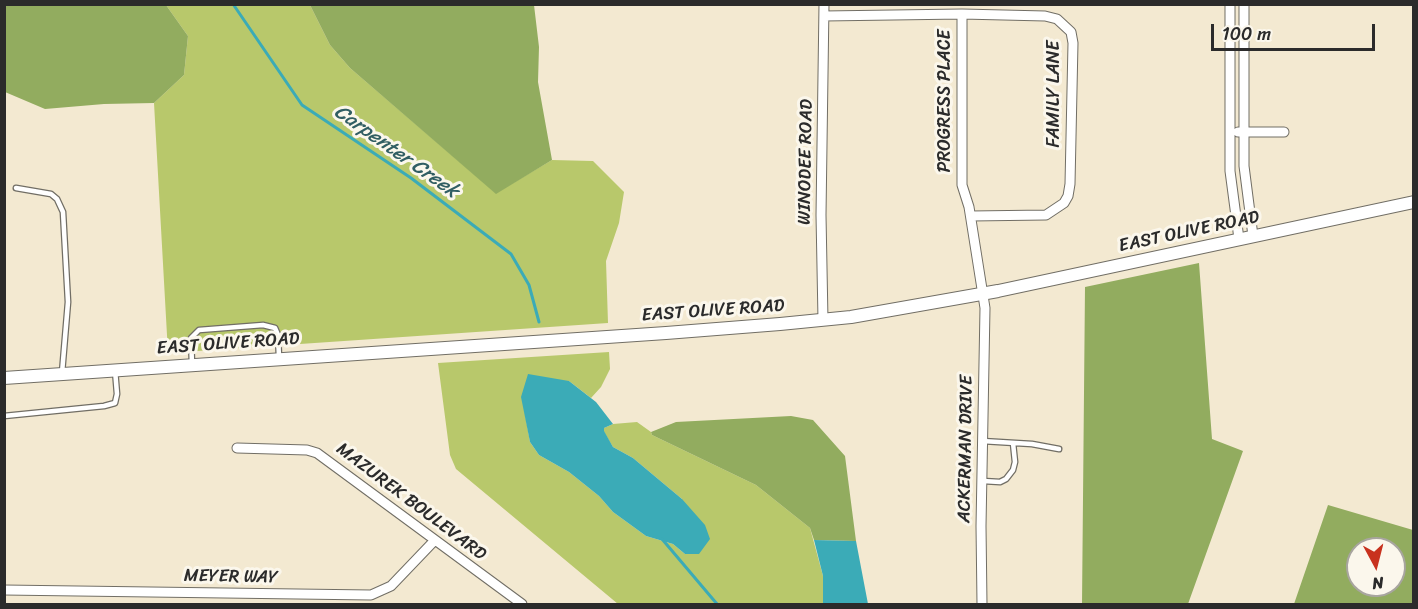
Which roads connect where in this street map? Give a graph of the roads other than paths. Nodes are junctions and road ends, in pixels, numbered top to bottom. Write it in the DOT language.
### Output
graph roads {
  1 [pos="824,4"];
  2 [pos="1230,4"];
  3 [pos="1244,4"];
  4 [pos="962,14"];
  5 [pos="824,16"];
  6 [pos="1230,132"];
  7 [pos="1244,132"];
  8 [pos="1284,132"];
  9 [pos="16,188"];
  10 [pos="1413,202"];
  11 [pos="971,216"];
  12 [pos="1253,236"];
  13 [pos="1239,239"];
  14 [pos="983,294"];
  15 [pos="823,320"];
  16 [pos="279,360"];
  17 [pos="192,364"];
  18 [pos="115,370"];
  19 [pos="62,373"];
  20 [pos="4,378"];
  21 [pos="4,416"];
  22 [pos="982,441"];
  23 [pos="1013,443"];
  24 [pos="237,448"];
  25 [pos="1059,449"];
  26 [pos="981,481"];
  27 [pos="435,540"];
  28 [pos="4,590"];
  29 [pos="522,604"];
  30 [pos="982,604"];
  1 -- 5 [label="street, WINODEE ROAD"];
  2 -- 6 [label="street"];
  3 -- 7 [label="street"];
  4 -- 5 [label="street, FAMILY LANE"];
  4 -- 11 [label="street, PROGRESS PLACE"];
  4 -- 11 [label="street, FAMILY LANE"];
  5 -- 15 [label="street, WINODEE ROAD"];
  6 -- 7 [label="street"];
  6 -- 13 [label="street"];
  7 -- 8 [label="street"];
  7 -- 12 [label="street"];
  9 -- 19 [label="lane"];
  10 -- 12 [label="street, EAST OLIVE ROAD"];
  11 -- 14 [label="street, PROGRESS PLACE"];
  12 -- 13 [label="street, EAST OLIVE ROAD"];
  13 -- 14 [label="street, EAST OLIVE ROAD"];
  14 -- 15 [label="street, EAST OLIVE ROAD"];
  14 -- 22 [label="street, ACKERMAN DRIVE"];
  15 -- 16 [label="street, EAST OLIVE ROAD"];
  16 -- 17 [label="street, EAST OLIVE ROAD"];
  16 -- 17 [label="lane"];
  17 -- 18 [label="street, EAST OLIVE ROAD"];
  18 -- 19 [label="street, EAST OLIVE ROAD"];
  18 -- 21 [label="lane"];
  19 -- 20 [label="street, EAST OLIVE ROAD"];
  22 -- 23 [label="lane"];
  22 -- 26 [label="street, ACKERMAN DRIVE"];
  23 -- 25 [label="lane"];
  23 -- 26 [label="lane"];
  24 -- 27 [label="street, MAZUREK BOULEVARD"];
  26 -- 30 [label="street, ACKERMAN DRIVE"];
  27 -- 28 [label="street, MEYER WAY"];
  27 -- 29 [label="street, MAZUREK BOULEVARD"];
}
